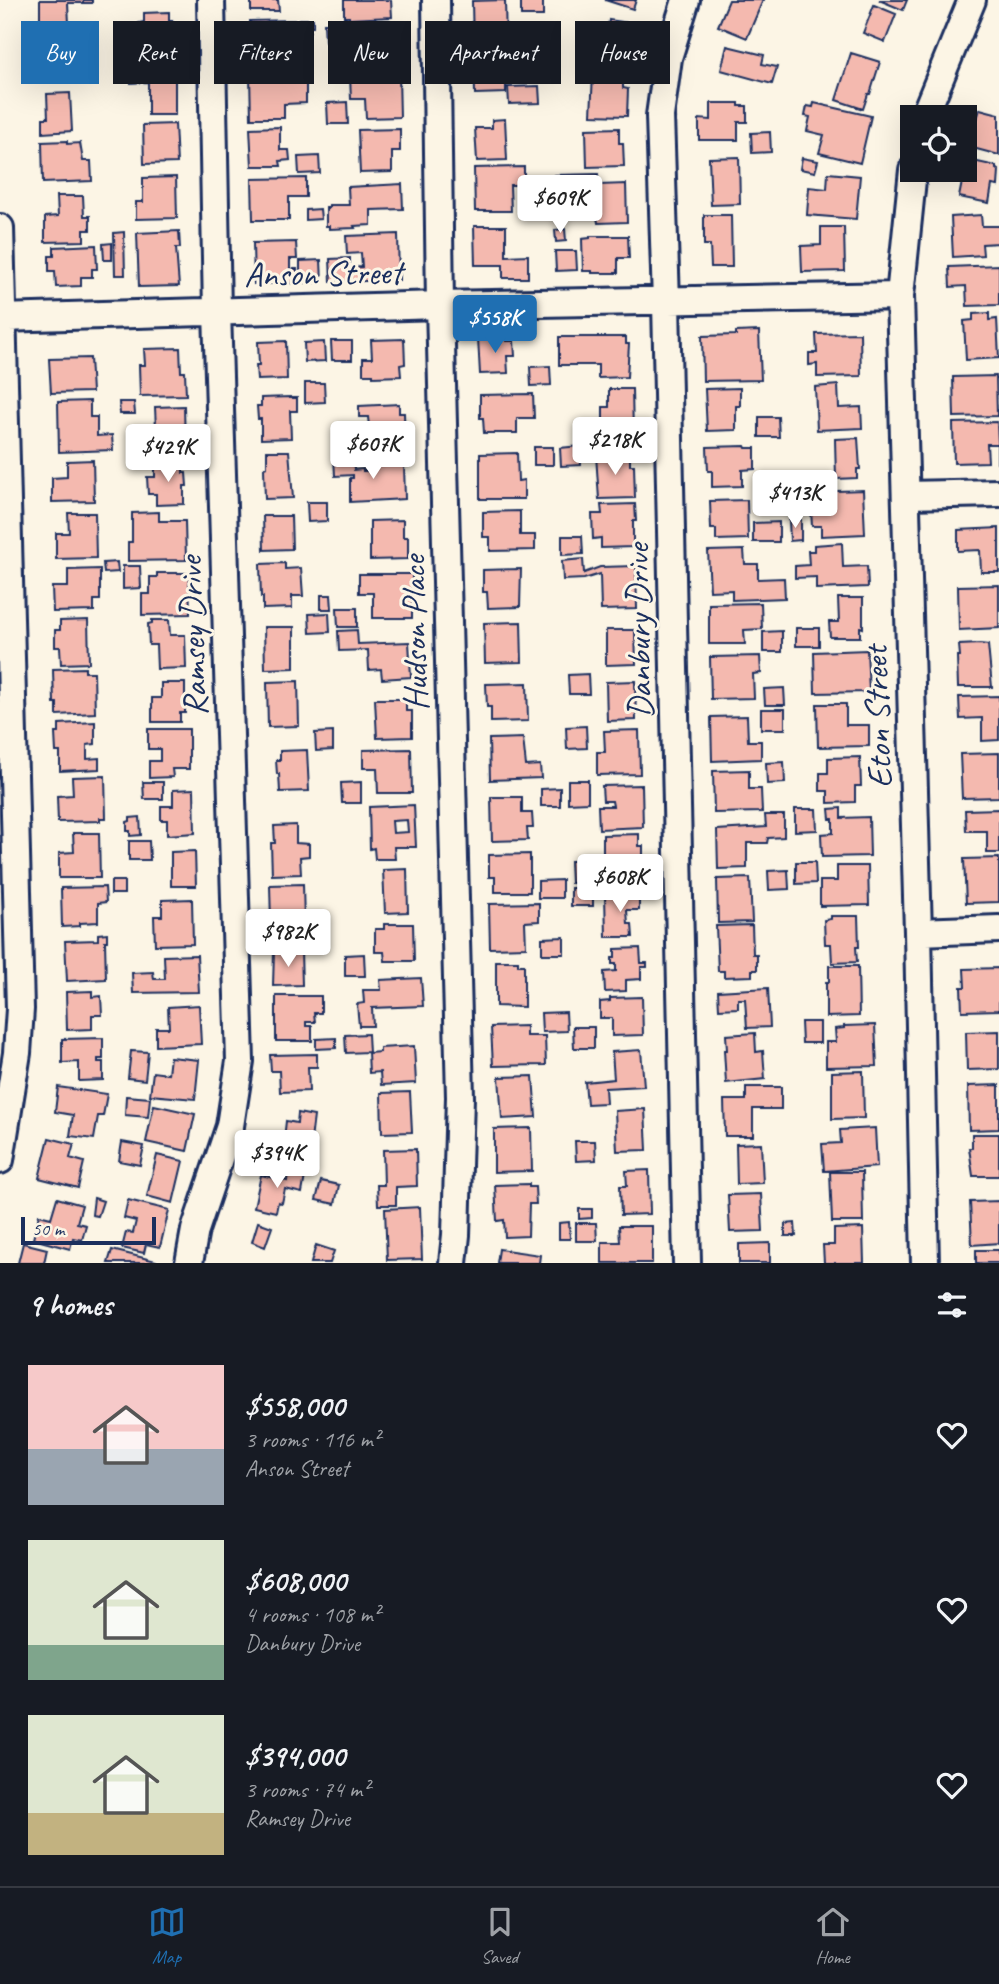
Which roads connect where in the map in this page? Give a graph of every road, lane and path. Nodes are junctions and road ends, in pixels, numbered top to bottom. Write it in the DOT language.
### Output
graph roads {
  1 [pos="211,0"];
  2 [pos="436,0"];
  3 [pos="687,0"];
  4 [pos="972,0"];
  5 [pos="929,105"];
  6 [pos="912,182"];
  7 [pos="0,228"];
  8 [pos="900,296"];
  9 [pos="666,302"];
  10 [pos="440,305"];
  11 [pos="217,311"];
  12 [pos="1,318"];
  13 [pos="999,493"];
  14 [pos="906,495"];
  15 [pos="999,929"];
  16 [pos="918,932"];
  17 [pos="0,1160"];
  18 [pos="189,1263"];
  19 [pos="453,1263"];
  20 [pos="687,1263"];
  21 [pos="925,1263"];
  1 -- 11 [label="street, Ramsey Drive"];
  2 -- 10 [label="street, Hudson Place"];
  3 -- 9 [label="street, Danbury Drive"];
  4 -- 5 [label="street"];
  6 -- 8 [label="street, Eton Street"];
  7 -- 12 [label="street"];
  8 -- 9 [label="street, Anson Street"];
  8 -- 14 [label="street, Eton Street"];
  9 -- 10 [label="street, Anson Street"];
  9 -- 20 [label="street, Danbury Drive"];
  10 -- 11 [label="street, Anson Street"];
  10 -- 19 [label="street, Hudson Place"];
  11 -- 12 [label="street, Anson Street"];
  11 -- 18 [label="street, Ramsey Drive"];
  12 -- 17 [label="street"];
  13 -- 14 [label="street"];
  14 -- 16 [label="street, Eton Street"];
  15 -- 16 [label="street"];
  16 -- 21 [label="street, Eton Street"];
}
